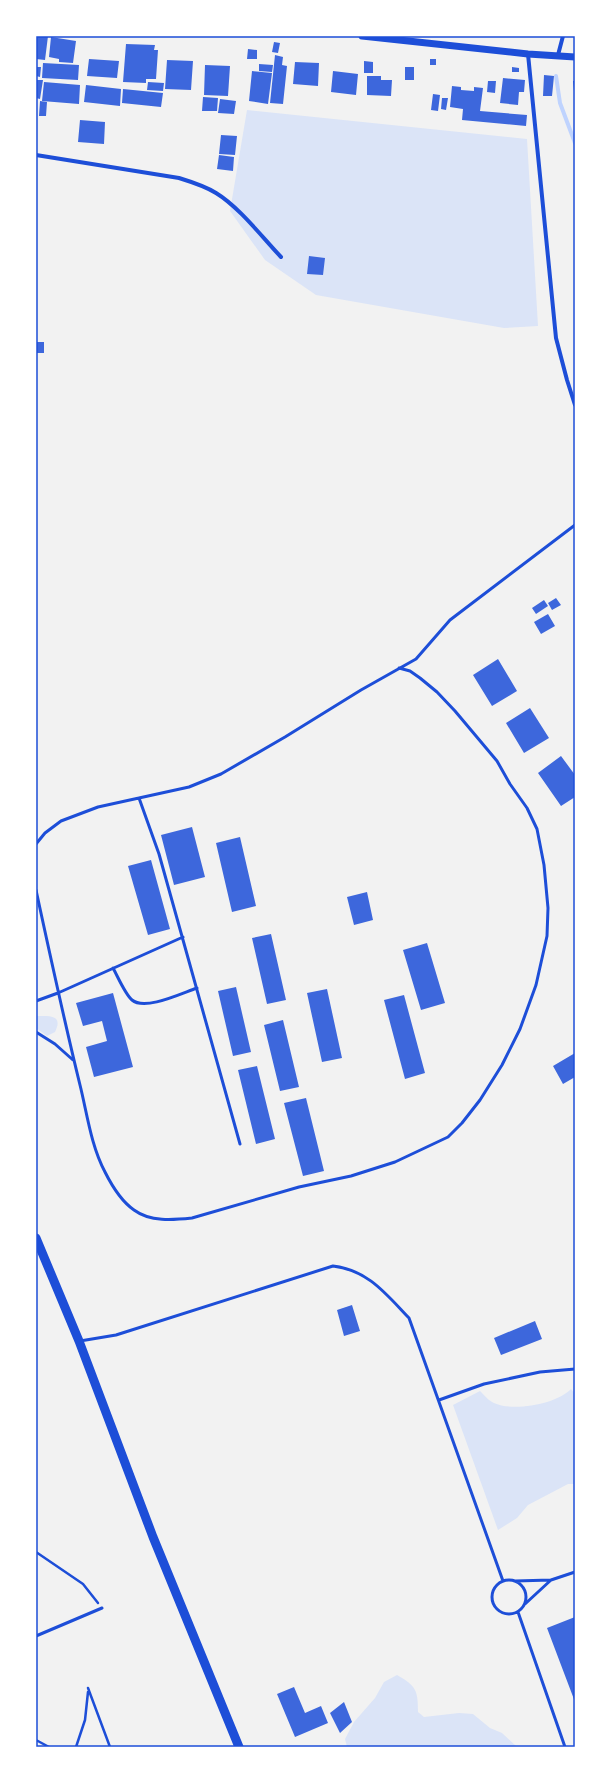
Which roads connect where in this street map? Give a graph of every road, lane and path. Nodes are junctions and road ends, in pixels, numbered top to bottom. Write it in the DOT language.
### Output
graph roads {
  1 [pos="362,36"];
  2 [pos="563,36"];
  3 [pos="416,39"];
  4 [pos="528,54"];
  5 [pos="558,56"];
  6 [pos="575,57"];
  7 [pos="36,155"];
  8 [pos="281,257"];
  9 [pos="575,405"];
  10 [pos="575,525"];
  11 [pos="399,668"];
  12 [pos="139,798"];
  13 [pos="36,844"];
  14 [pos="36,890"];
  15 [pos="182,937"];
  16 [pos="113,968"];
  17 [pos="197,988"];
  18 [pos="58,993"];
  19 [pos="36,1001"];
  20 [pos="36,1032"];
  21 [pos="74,1060"];
  22 [pos="240,1144"];
  23 [pos="36,1238"];
  24 [pos="79,1342"];
  25 [pos="575,1369"];
  26 [pos="439,1400"];
  27 [pos="36,1552"];
  28 [pos="575,1572"];
  29 [pos="551,1580"];
  30 [pos="504,1581"];
  31 [pos="515,1581"];
  32 [pos="525,1604"];
  33 [pos="102,1608"];
  34 [pos="518,1612"];
  35 [pos="36,1636"];
  36 [pos="88,1688"];
  37 [pos="88,1692"];
  38 [pos="36,1740"];
  39 [pos="49,1747"];
  40 [pos="76,1747"];
  41 [pos="110,1747"];
  42 [pos="239,1747"];
  43 [pos="565,1747"];
  1 -- 3 [label="street"];
  2 -- 5 [label="street"];
  3 -- 4 [label="street"];
  4 -- 5 [label="street"];
  4 -- 9 [label="street"];
  5 -- 6 [label="street"];
  7 -- 8 [label="street"];
  10 -- 11 [label="lane"];
  11 -- 12 [label="lane"];
  11 -- 21 [label="lane"];
  12 -- 13 [label="lane"];
  12 -- 15 [label="lane"];
  14 -- 18 [label="lane"];
  15 -- 16 [label="lane"];
  15 -- 17 [label="lane"];
  16 -- 17 [label="lane"];
  16 -- 18 [label="lane"];
  17 -- 22 [label="lane"];
  18 -- 19 [label="lane"];
  18 -- 21 [label="lane"];
  20 -- 21 [label="lane"];
  23 -- 24 [label="main road"];
  24 -- 26 [label="lane"];
  24 -- 42 [label="main road"];
  25 -- 26 [label="lane"];
  26 -- 30 [label="lane"];
  27 -- 33 [label="path"];
  28 -- 29 [label="lane"];
  29 -- 31 [label="lane"];
  29 -- 32 [label="lane"];
  30 -- 31 [label="lane"];
  30 -- 34 [label="lane"];
  31 -- 32 [label="lane"];
  32 -- 34 [label="lane"];
  33 -- 35 [label="lane"];
  34 -- 43 [label="lane"];
  36 -- 37 [label="path"];
  37 -- 40 [label="path"];
  37 -- 41 [label="path"];
  38 -- 39 [label="path"];
}
